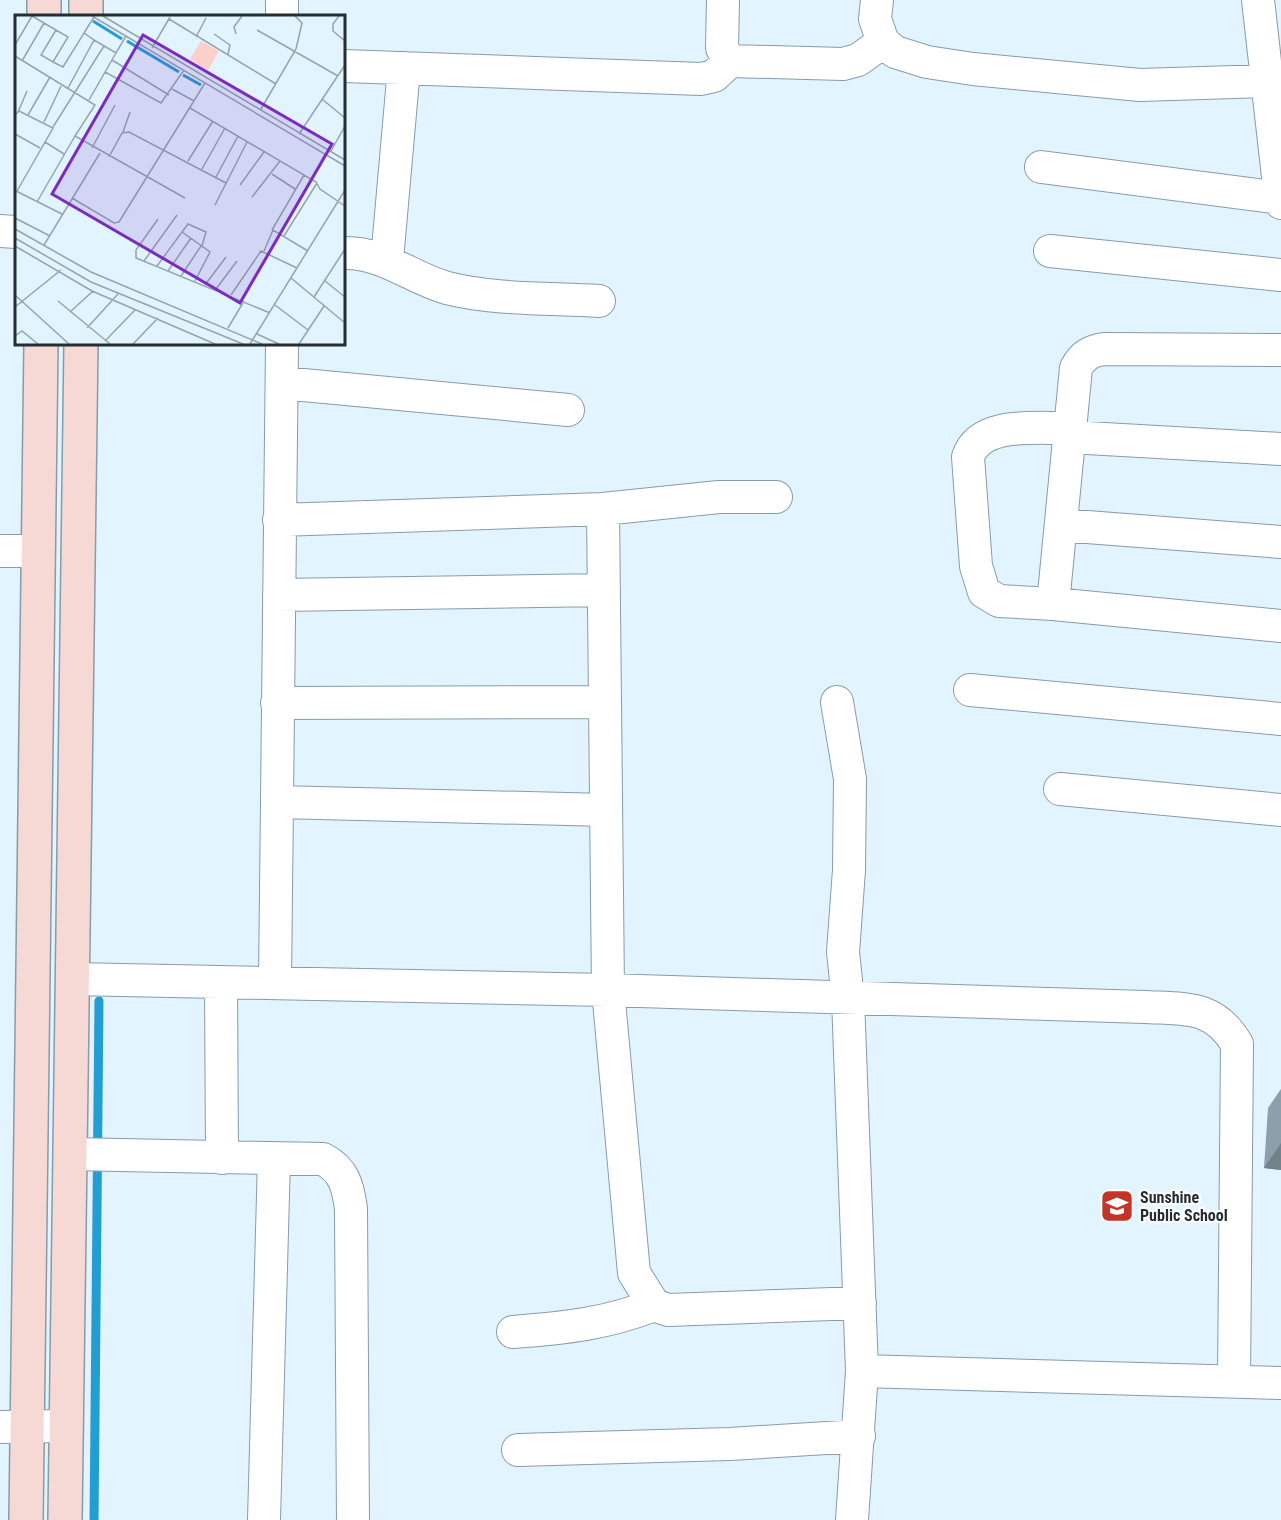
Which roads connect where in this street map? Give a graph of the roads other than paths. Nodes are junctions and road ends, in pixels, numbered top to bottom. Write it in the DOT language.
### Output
graph roads {
  1 [pos="723,0"];
  2 [pos="877,0"];
  3 [pos="1258,0"];
  4 [pos="883,42"];
  5 [pos="730,61"];
  6 [pos="345,66"];
  7 [pos="404,68"];
  8 [pos="1266,81"];
  9 [pos="1041,167"];
  10 [pos="1280,198"];
  11 [pos="1281,203"];
  12 [pos="0,231"];
  13 [pos="15,232"];
  14 [pos="1050,251"];
  15 [pos="345,253"];
  16 [pos="387,260"];
  17 [pos="1281,274"];
  18 [pos="599,301"];
  19 [pos="41,345"];
  20 [pos="81,345"];
  21 [pos="282,345"];
  22 [pos="1281,350"];
  23 [pos="282,382"];
  24 [pos="568,410"];
  25 [pos="1070,433"];
  26 [pos="1281,449"];
  27 [pos="776,496"];
  28 [pos="603,509"];
  29 [pos="279,520"];
  30 [pos="1061,525"];
  31 [pos="1281,542"];
  32 [pos="0,551"];
  33 [pos="38,551"];
  34 [pos="604,590"];
  35 [pos="279,595"];
  36 [pos="1053,604"];
  37 [pos="1281,626"];
  38 [pos="970,690"];
  39 [pos="605,702"];
  40 [pos="837,702"];
  41 [pos="278,703"];
  42 [pos="1281,719"];
  43 [pos="1060,789"];
  44 [pos="277,802"];
  45 [pos="606,810"];
  46 [pos="1281,810"];
  47 [pos="72,979"];
  48 [pos="221,982"];
  49 [pos="275,983"];
  50 [pos="608,990"];
  51 [pos="848,999"];
  52 [pos="70,1154"];
  53 [pos="222,1158"];
  54 [pos="274,1159"];
  55 [pos="860,1303"];
  56 [pos="654,1305"];
  57 [pos="513,1332"];
  58 [pos="862,1371"];
  59 [pos="1234,1381"];
  60 [pos="1281,1383"];
  61 [pos="66,1426"];
  62 [pos="13,1427"];
  63 [pos="859,1436"];
  64 [pos="518,1450"];
  65 [pos="26,1520"];
  66 [pos="65,1520"];
  67 [pos="264,1520"];
  68 [pos="353,1520"];
  69 [pos="852,1520"];
  1 -- 5 [label="street"];
  2 -- 4 [label="street"];
  3 -- 8 [label="street"];
  4 -- 5 [label="street"];
  4 -- 8 [label="street"];
  5 -- 7 [label="street"];
  6 -- 7 [label="street"];
  7 -- 16 [label="street"];
  8 -- 10 [label="street"];
  9 -- 10 [label="street"];
  10 -- 11 [label="street"];
  12 -- 13 [label="street"];
  14 -- 17 [label="street"];
  15 -- 16 [label="street"];
  16 -- 18 [label="street"];
  19 -- 33 [label="street"];
  20 -- 47 [label="street"];
  21 -- 23 [label="street"];
  22 -- 25 [label="street"];
  23 -- 24 [label="street"];
  23 -- 29 [label="street"];
  25 -- 26 [label="street"];
  25 -- 30 [label="street"];
  25 -- 36 [label="street"];
  27 -- 28 [label="street"];
  28 -- 29 [label="street"];
  28 -- 34 [label="street"];
  29 -- 35 [label="street"];
  30 -- 31 [label="street"];
  30 -- 36 [label="street"];
  32 -- 33 [label="street"];
  33 -- 62 [label="street"];
  34 -- 35 [label="street"];
  34 -- 39 [label="street"];
  35 -- 41 [label="street"];
  36 -- 37 [label="street"];
  38 -- 42 [label="street"];
  39 -- 41 [label="street"];
  39 -- 45 [label="street"];
  40 -- 51 [label="street"];
  41 -- 44 [label="street"];
  43 -- 46 [label="street"];
  44 -- 45 [label="street"];
  44 -- 49 [label="street"];
  45 -- 50 [label="street"];
  47 -- 48 [label="street"];
  47 -- 52 [label="street"];
  48 -- 49 [label="street"];
  48 -- 53 [label="street"];
  49 -- 50 [label="street"];
  50 -- 51 [label="street"];
  50 -- 56 [label="street"];
  51 -- 55 [label="street"];
  51 -- 59 [label="street"];
  52 -- 53 [label="street"];
  52 -- 61 [label="street"];
  53 -- 54 [label="street"];
  54 -- 67 [label="street"];
  54 -- 68 [label="street"];
  55 -- 56 [label="street"];
  55 -- 58 [label="street"];
  56 -- 57 [label="street"];
  58 -- 59 [label="street"];
  58 -- 63 [label="street"];
  59 -- 60 [label="street"];
  61 -- 62 [label="street"];
  61 -- 66 [label="street"];
  62 -- 65 [label="street"];
  63 -- 64 [label="street"];
  63 -- 69 [label="street"];
}
